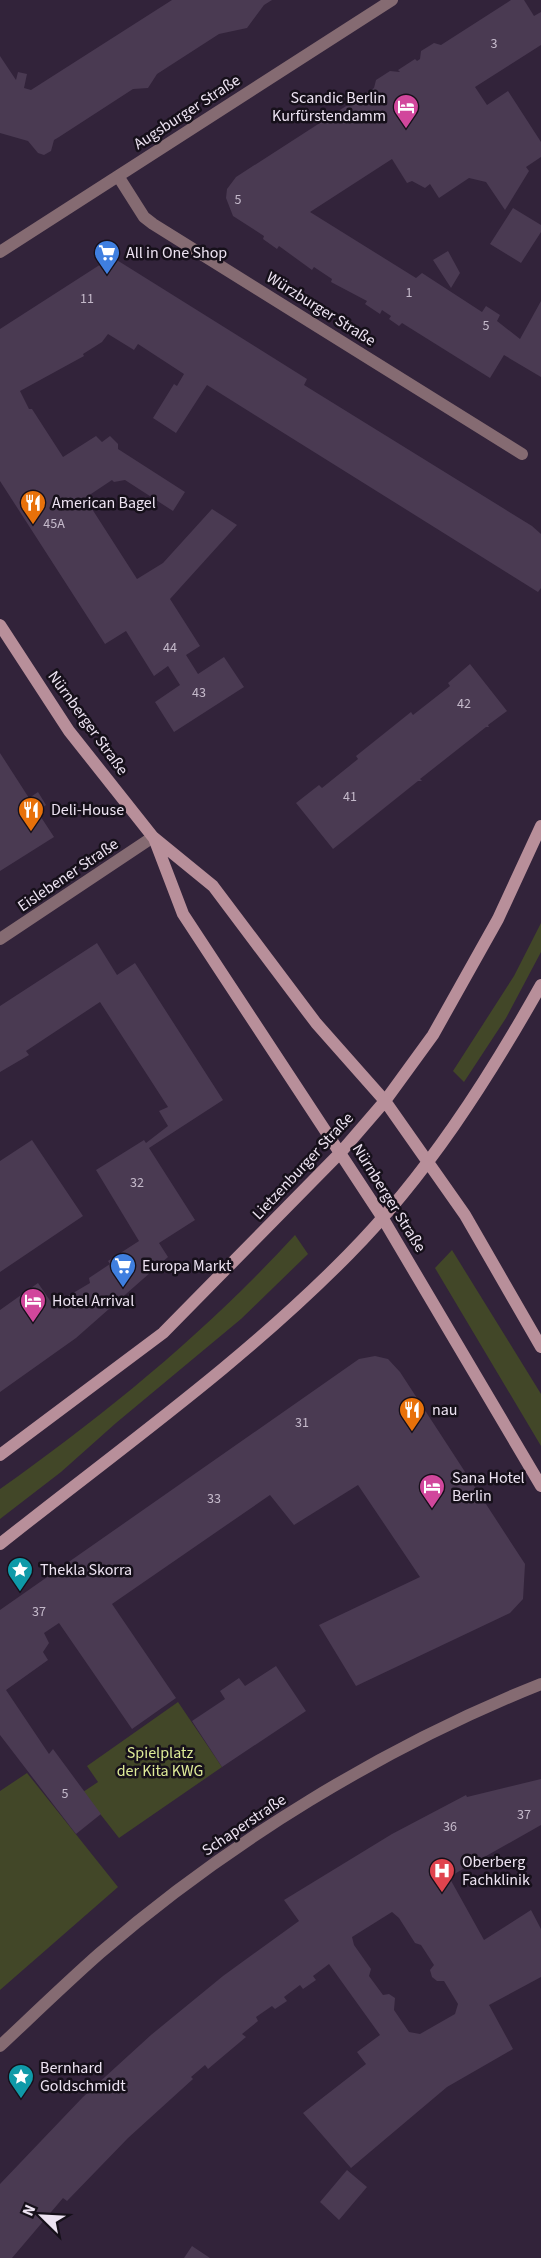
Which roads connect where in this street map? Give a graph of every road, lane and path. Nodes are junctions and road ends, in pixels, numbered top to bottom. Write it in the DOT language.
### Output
graph roads {
  1 [pos="392,0"];
  2 [pos="118,176"];
  3 [pos="0,252"];
  4 [pos="522,454"];
  5 [pos="0,625"];
  6 [pos="541,826"];
  7 [pos="153,837"];
  8 [pos="0,939"];
  9 [pos="541,985"];
  10 [pos="385,1101"];
  11 [pos="341,1152"];
  12 [pos="429,1160"];
  13 [pos="382,1217"];
  14 [pos="541,1347"];
  15 [pos="0,1455"];
  16 [pos="541,1486"];
  17 [pos="0,1544"];
  18 [pos="541,1684"];
  19 [pos="0,2046"];
  1 -- 2 [label="street, Augsburger Straße"];
  2 -- 3 [label="street, Augsburger Straße"];
  2 -- 4 [label="street, Würzburger Straße"];
  5 -- 7 [label="main road, Nürnberger Straße"];
  6 -- 10 [label="main road, Lietzenburger Straße"];
  7 -- 8 [label="street, Eislebener Straße"];
  7 -- 10 [label="main road, Nürnberger Straße"];
  7 -- 11 [label="main road, Nürnberger Straße"];
  9 -- 12 [label="main road"];
  10 -- 11 [label="main road, Lietzenburger Straße"];
  10 -- 12 [label="main road, Nürnberger Straße"];
  11 -- 13 [label="main road, Nürnberger Straße"];
  11 -- 15 [label="main road, Lietzenburger Straße"];
  12 -- 13 [label="main road"];
  12 -- 14 [label="main road, Nürnberger Straße"];
  13 -- 16 [label="main road, Nürnberger Straße"];
  13 -- 17 [label="main road"];
  18 -- 19 [label="street, Schaperstraße"];
}
